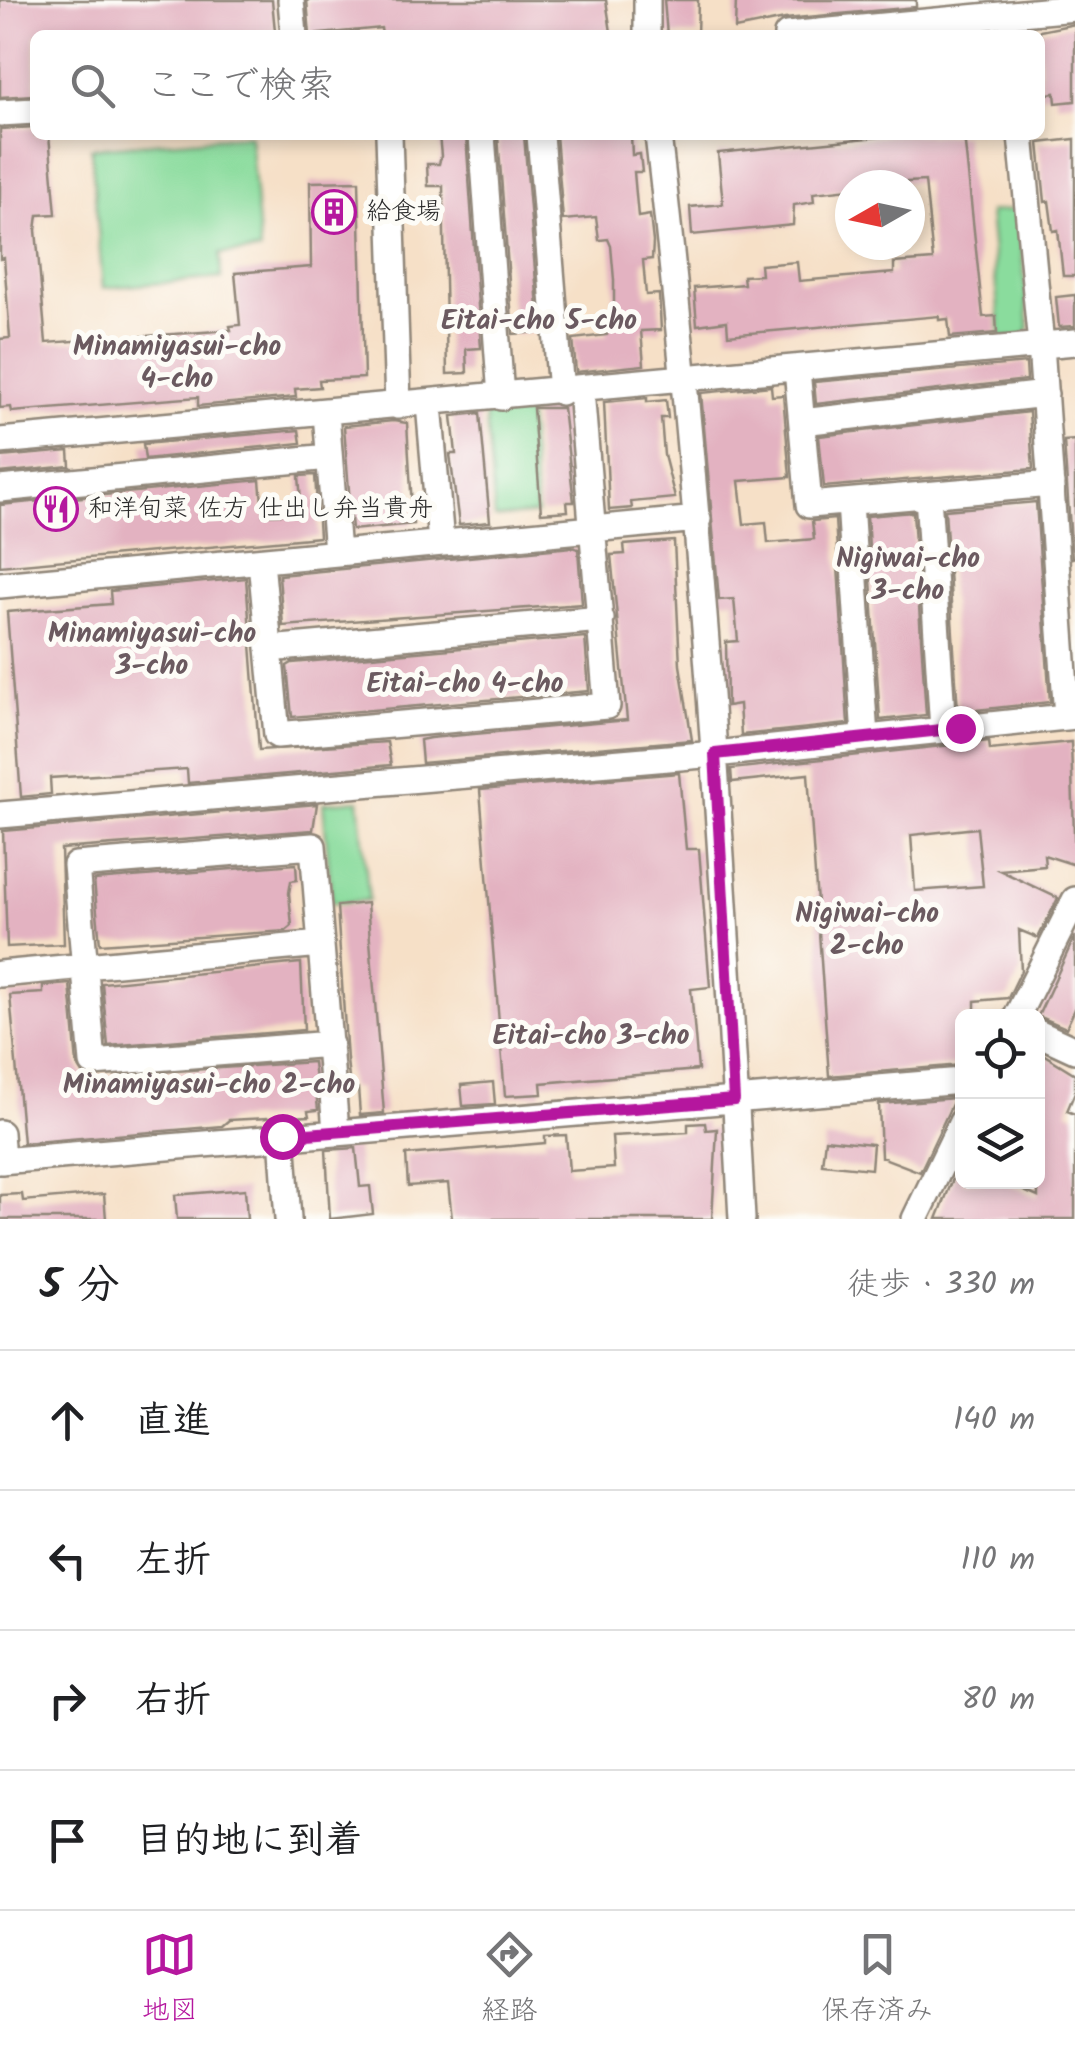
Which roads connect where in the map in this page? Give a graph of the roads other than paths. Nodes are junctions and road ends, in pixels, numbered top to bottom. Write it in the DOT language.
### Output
graph roads {
  1 [pos="291,0"];
  2 [pos="952,0"];
  3 [pos="1040,6"];
  4 [pos="1075,8"];
  5 [pos="1002,22"];
  6 [pos="294,30"];
  7 [pos="870,30"];
  8 [pos="30,111"];
  9 [pos="0,114"];
  10 [pos="389,140"];
  11 [pos="482,140"];
  12 [pos="541,140"];
  13 [pos="659,140"];
  14 [pos="1021,140"];
  15 [pos="1075,342"];
  16 [pos="1041,345"];
  17 [pos="798,369"];
  18 [pos="686,380"];
  19 [pos="571,391"];
  20 [pos="1045,394"];
  21 [pos="501,397"];
  22 [pos="429,404"];
  23 [pos="398,406"];
  24 [pos="326,412"];
  25 [pos="802,422"];
  26 [pos="0,441"];
  27 [pos="330,458"];
  28 [pos="1059,487"];
  29 [pos="0,488"];
  30 [pos="928,495"];
  31 [pos="850,502"];
  32 [pos="698,519"];
  33 [pos="594,529"];
  34 [pos="442,543"];
  35 [pos="337,554"];
  36 [pos="262,560"];
  37 [pos="0,585"];
  38 [pos="1067,586"];
  39 [pos="601,619"];
  40 [pos="270,648"];
  41 [pos="1071,717"];
  42 [pos="943,730"];
  43 [pos="865,738"];
  44 [pos="715,754"];
  45 [pos="0,815"];
  46 [pos="1075,900"];
  47 [pos="322,944"];
  48 [pos="84,966"];
  49 [pos="0,974"];
  50 [pos="1020,1009"];
  51 [pos="1045,1036"];
  52 [pos="330,1044"];
  53 [pos="1075,1050"];
  54 [pos="955,1082"];
  55 [pos="734,1100"];
  56 [pos="336,1131"];
  57 [pos="0,1133"];
  58 [pos="282,1136"];
  59 [pos="955,1136"];
  60 [pos="1,1161"];
  61 [pos="288,1219"];
  62 [pos="742,1219"];
  63 [pos="915,1219"];
  1 -- 6 [label="street"];
  2 -- 5 [label="street"];
  3 -- 4 [label="street"];
  3 -- 5 [label="street"];
  5 -- 7 [label="street"];
  8 -- 9 [label="street"];
  10 -- 23 [label="street"];
  11 -- 21 [label="street"];
  12 -- 19 [label="street"];
  13 -- 18 [label="street"];
  14 -- 16 [label="street"];
  15 -- 16 [label="street"];
  16 -- 17 [label="street"];
  16 -- 20 [label="street"];
  17 -- 18 [label="street"];
  17 -- 25 [label="street"];
  18 -- 19 [label="street"];
  18 -- 32 [label="street"];
  19 -- 21 [label="street"];
  19 -- 33 [label="street"];
  20 -- 25 [label="street"];
  20 -- 28 [label="street"];
  21 -- 22 [label="street"];
  22 -- 23 [label="street"];
  22 -- 34 [label="street"];
  23 -- 24 [label="street"];
  24 -- 26 [label="street"];
  24 -- 27 [label="street"];
  25 -- 31 [label="street"];
  27 -- 29 [label="street"];
  27 -- 35 [label="street"];
  28 -- 30 [label="street"];
  28 -- 38 [label="street"];
  30 -- 31 [label="street"];
  30 -- 42 [label="street"];
  31 -- 43 [label="street"];
  32 -- 33 [label="street"];
  32 -- 44 [label="street"];
  33 -- 34 [label="street"];
  33 -- 39 [label="street"];
  34 -- 35 [label="street"];
  35 -- 36 [label="street"];
  36 -- 37 [label="street"];
  36 -- 40 [label="street"];
  38 -- 41 [label="street"];
  39 -- 40 [label="street"];
  39 -- 40 [label="street"];
  41 -- 42 [label="street"];
  42 -- 43 [label="street"];
  43 -- 44 [label="street"];
  44 -- 45 [label="street"];
  44 -- 55 [label="street"];
  46 -- 50 [label="street"];
  47 -- 48 [label="street"];
  47 -- 48 [label="street"];
  47 -- 52 [label="street"];
  48 -- 49 [label="street"];
  48 -- 52 [label="street"];
  51 -- 53 [label="street"];
  52 -- 56 [label="street"];
  54 -- 55 [label="street"];
  55 -- 56 [label="street"];
  55 -- 62 [label="street"];
  56 -- 58 [label="street"];
  57 -- 60 [label="street"];
  58 -- 60 [label="street"];
  58 -- 61 [label="street"];
  59 -- 63 [label="street"];
}
